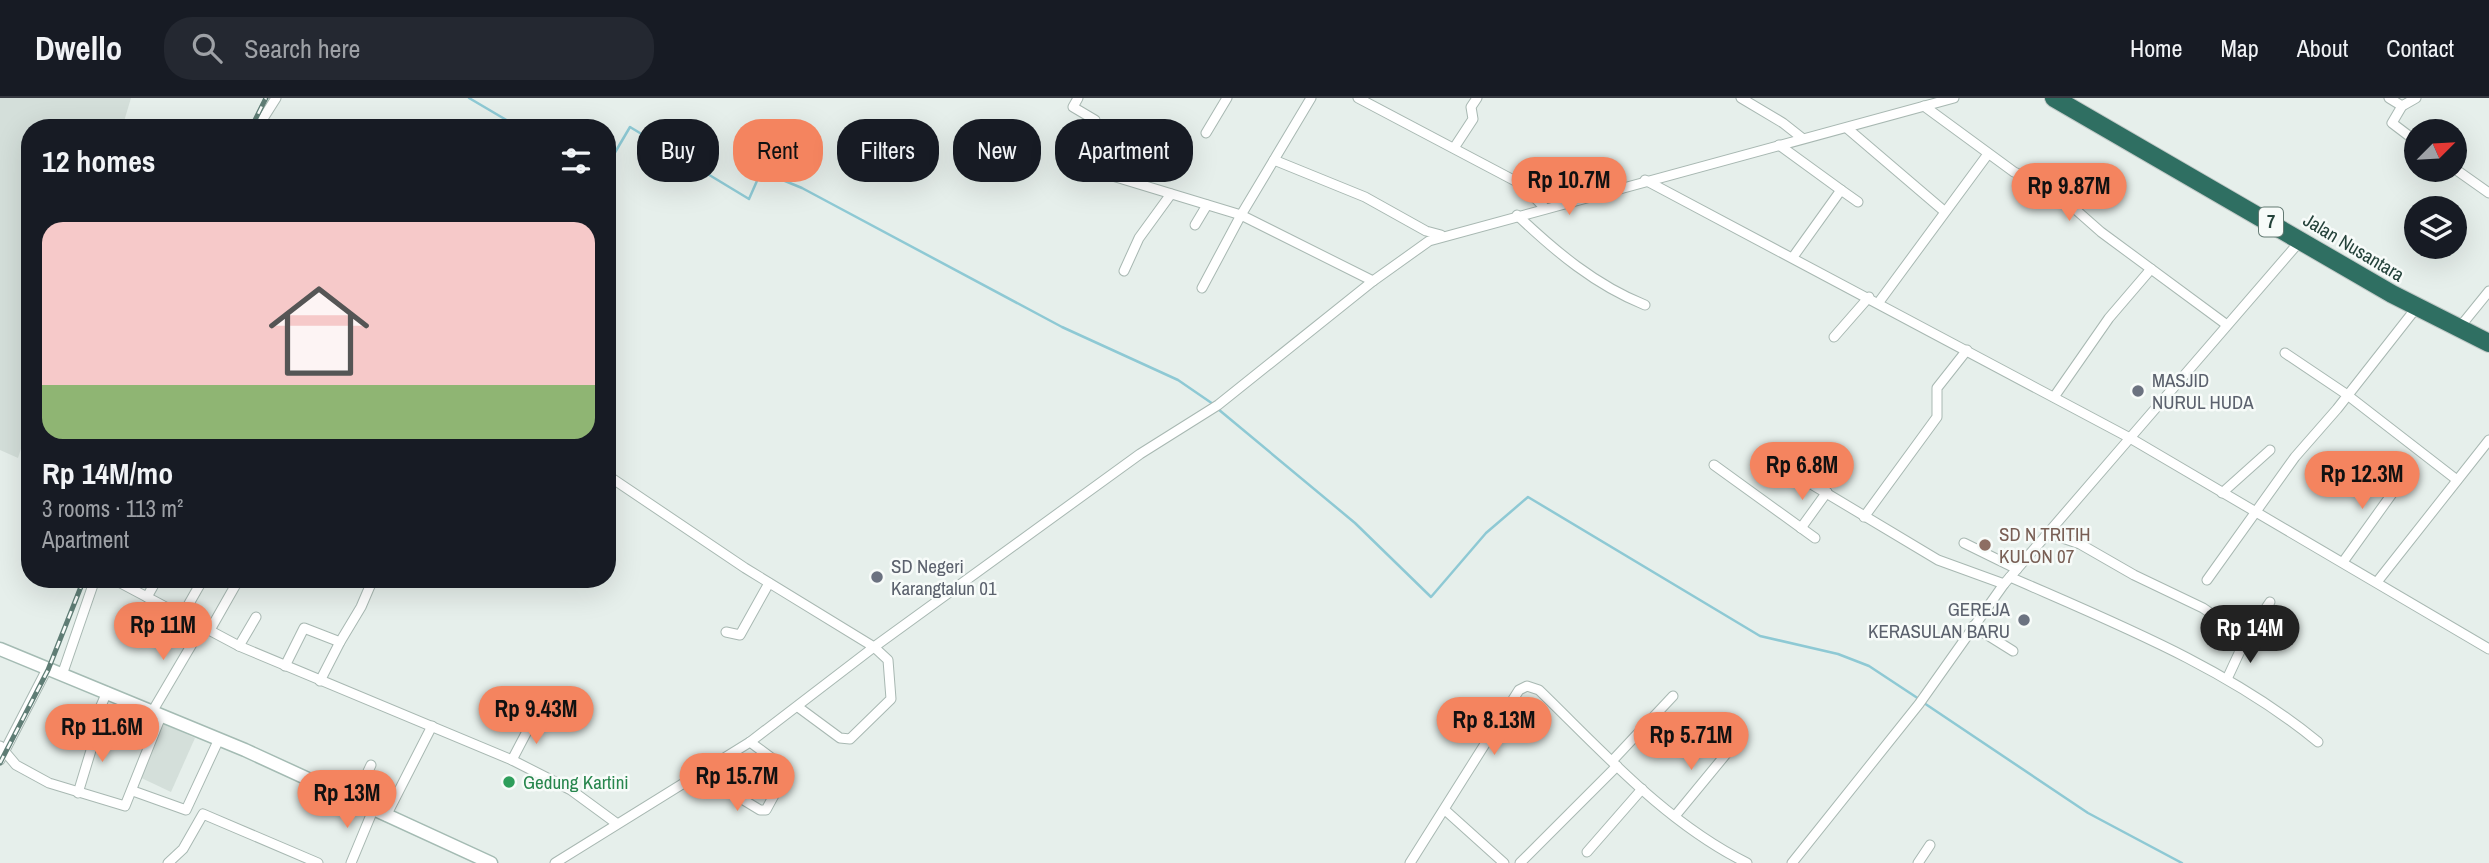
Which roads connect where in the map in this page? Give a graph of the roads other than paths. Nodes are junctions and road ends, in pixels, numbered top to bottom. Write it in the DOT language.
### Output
graph roads {
  1 [pos="276,98"];
  2 [pos="1078,98"];
  3 [pos="1227,98"];
  4 [pos="1358,98"];
  5 [pos="1477,98"];
  6 [pos="1741,98"];
  7 [pos="1954,98"];
  8 [pos="2054,98"];
  9 [pos="2389,98"];
  10 [pos="2416,98"];
  11 [pos="1309,99"];
  12 [pos="1924,106"];
  13 [pos="2402,106"];
  14 [pos="263,119"];
  15 [pos="1848,129"];
  16 [pos="2404,132"];
  17 [pos="1206,133"];
  18 [pos="1802,138"];
  19 [pos="1779,145"];
  20 [pos="1454,148"];
  21 [pos="1988,154"];
  22 [pos="1274,160"];
  23 [pos="2468,178"];
  24 [pos="1645,180"];
  25 [pos="1841,190"];
  26 [pos="2489,193"];
  27 [pos="1171,194"];
  28 [pos="1858,202"];
  29 [pos="1207,205"];
  30 [pos="1545,208"];
  31 [pos="1944,211"];
  32 [pos="1241,215"];
  33 [pos="1517,215"];
  34 [pos="1195,225"];
  35 [pos="1442,235"];
  36 [pos="2301,240"];
  37 [pos="1793,257"];
  38 [pos="2151,269"];
  39 [pos="1124,271"];
  40 [pos="1373,281"];
  41 [pos="1202,288"];
  42 [pos="2489,291"];
  43 [pos="1869,297"];
  44 [pos="1879,303"];
  45 [pos="1645,305"];
  46 [pos="2417,307"];
  47 [pos="2227,325"];
  48 [pos="2459,328"];
  49 [pos="1834,337"];
  50 [pos="2489,343"];
  51 [pos="1967,350"];
  52 [pos="2285,353"];
  53 [pos="2346,394"];
  54 [pos="2054,397"];
  55 [pos="2130,438"];
  56 [pos="2489,440"];
  57 [pos="2270,450"];
  58 [pos="1771,460"];
  59 [pos="1714,465"];
  60 [pos="2404,477"];
  61 [pos="2456,480"];
  62 [pos="616,481"];
  63 [pos="1827,492"];
  64 [pos="2222,493"];
  65 [pos="2255,512"];
  66 [pos="1864,517"];
  67 [pos="1801,528"];
  68 [pos="2048,533"];
  69 [pos="1815,538"];
  70 [pos="1964,543"];
  71 [pos="2343,562"];
  72 [pos="2011,577"];
  73 [pos="2207,580"];
  74 [pos="2377,582"];
  75 [pos="769,583"];
  76 [pos="92,588"];
  77 [pos="130,588"];
  78 [pos="152,588"];
  79 [pos="197,588"];
  80 [pos="233,588"];
  81 [pos="369,588"];
  82 [pos="146,597"];
  83 [pos="2270,602"];
  84 [pos="182,616"];
  85 [pos="256,617"];
  86 [pos="1973,626"];
  87 [pos="206,629"];
  88 [pos="726,632"];
  89 [pos="2246,638"];
  90 [pos="340,642"];
  91 [pos="239,646"];
  92 [pos="874,647"];
  93 [pos="0,649"];
  94 [pos="2489,649"];
  95 [pos="2013,651"];
  96 [pos="285,666"];
  97 [pos="47,669"];
  98 [pos="62,675"];
  99 [pos="2227,679"];
  100 [pos="320,681"];
  101 [pos="107,692"];
  102 [pos="1673,696"];
  103 [pos="798,707"];
  104 [pos="157,714"];
  105 [pos="534,718"];
  106 [pos="432,726"];
  107 [pos="219,739"];
  108 [pos="750,742"];
  109 [pos="2318,742"];
  110 [pos="1731,748"];
  111 [pos="2,753"];
  112 [pos="512,760"];
  113 [pos="1614,764"];
  114 [pos="372,765"];
  115 [pos="699,773"];
  116 [pos="1642,789"];
  117 [pos="133,791"];
  118 [pos="78,793"];
  119 [pos="354,800"];
  120 [pos="186,810"];
  121 [pos="1445,810"];
  122 [pos="379,813"];
  123 [pos="202,815"];
  124 [pos="1675,816"];
  125 [pos="616,824"];
  126 [pos="1930,845"];
  127 [pos="1587,852"];
  128 [pos="168,863"];
  129 [pos="318,863"];
  130 [pos="351,863"];
  131 [pos="491,863"];
  132 [pos="555,863"];
  133 [pos="1410,863"];
  134 [pos="1504,863"];
  135 [pos="1520,863"];
  136 [pos="1747,863"];
  137 [pos="1792,863"];
  138 [pos="1918,863"];
  1 -- 14 [label="street"];
  2 -- 27 [label="street"];
  3 -- 17 [label="street"];
  4 -- 20 [label="street"];
  5 -- 20 [label="street"];
  6 -- 18 [label="street"];
  7 -- 12 [label="street"];
  8 -- 36 [label="highway, Jalan Nusantara / 7"];
  9 -- 13 [label="street"];
  10 -- 13 [label="street"];
  11 -- 22 [label="street"];
  12 -- 15 [label="street"];
  12 -- 21 [label="street"];
  13 -- 16 [label="street"];
  15 -- 18 [label="street"];
  15 -- 31 [label="street"];
  18 -- 19 [label="street"];
  19 -- 24 [label="street"];
  19 -- 25 [label="street"];
  20 -- 30 [label="street"];
  21 -- 31 [label="street"];
  21 -- 38 [label="street"];
  22 -- 32 [label="street"];
  22 -- 35 [label="street"];
  23 -- 26 [label="street"];
  24 -- 30 [label="street"];
  24 -- 37 [label="street"];
  25 -- 28 [label="street"];
  25 -- 37 [label="street"];
  27 -- 29 [label="street"];
  27 -- 39 [label="street"];
  29 -- 32 [label="street"];
  29 -- 34 [label="street"];
  30 -- 33 [label="street"];
  31 -- 44 [label="street"];
  32 -- 40 [label="street"];
  32 -- 41 [label="street"];
  33 -- 35 [label="street"];
  33 -- 45 [label="street"];
  35 -- 40 [label="street"];
  36 -- 46 [label="highway, Jalan Nusantara / 7"];
  36 -- 47 [label="street"];
  37 -- 43 [label="street"];
  38 -- 47 [label="street"];
  38 -- 54 [label="street"];
  40 -- 92 [label="street"];
  42 -- 48 [label="street"];
  43 -- 44 [label="street"];
  43 -- 49 [label="street"];
  44 -- 51 [label="street"];
  46 -- 48 [label="highway, Jalan Nusantara / 7"];
  46 -- 53 [label="street"];
  47 -- 55 [label="street"];
  48 -- 50 [label="highway, Jalan Nusantara / 7"];
  51 -- 54 [label="street"];
  51 -- 66 [label="street"];
  52 -- 53 [label="street"];
  53 -- 61 [label="street"];
  53 -- 65 [label="street"];
  54 -- 55 [label="street"];
  55 -- 64 [label="street"];
  55 -- 68 [label="street"];
  56 -- 61 [label="street"];
  57 -- 64 [label="street"];
  58 -- 63 [label="street"];
  59 -- 67 [label="street"];
  60 -- 71 [label="street"];
  61 -- 74 [label="street"];
  62 -- 75 [label="street"];
  63 -- 66 [label="street"];
  63 -- 67 [label="street"];
  64 -- 65 [label="street"];
  65 -- 71 [label="street"];
  65 -- 73 [label="street"];
  66 -- 72 [label="street"];
  67 -- 69 [label="street"];
  68 -- 72 [label="street"];
  68 -- 89 [label="street"];
  70 -- 72 [label="street"];
  71 -- 74 [label="street"];
  72 -- 86 [label="street"];
  72 -- 99 [label="street"];
  74 -- 94 [label="street"];
  75 -- 88 [label="street"];
  75 -- 92 [label="street"];
  76 -- 98 [label="street"];
  77 -- 82 [label="street"];
  78 -- 82 [label="street"];
  79 -- 84 [label="street"];
  80 -- 87 [label="street"];
  81 -- 90 [label="street"];
  82 -- 84 [label="street"];
  83 -- 89 [label="street"];
  84 -- 87 [label="street"];
  85 -- 91 [label="street"];
  86 -- 95 [label="street"];
  86 -- 137 [label="street"];
  87 -- 91 [label="street"];
  87 -- 104 [label="street"];
  89 -- 99 [label="street"];
  90 -- 96 [label="street"];
  90 -- 100 [label="street"];
  91 -- 96 [label="street"];
  92 -- 103 [label="street"];
  92 -- 103 [label="street"];
  93 -- 97 [label="street"];
  96 -- 100 [label="street"];
  97 -- 98 [label="street"];
  97 -- 111 [label="street"];
  98 -- 101 [label="street"];
  99 -- 109 [label="street"];
  100 -- 106 [label="street"];
  101 -- 104 [label="street"];
  101 -- 118 [label="street"];
  102 -- 113 [label="street"];
  103 -- 108 [label="street"];
  104 -- 107 [label="street"];
  104 -- 117 [label="street"];
  105 -- 112 [label="street"];
  106 -- 112 [label="street"];
  106 -- 122 [label="street"];
  107 -- 119 [label="street"];
  107 -- 120 [label="street"];
  108 -- 115 [label="street"];
  108 -- 115 [label="street"];
  110 -- 124 [label="street"];
  111 -- 118 [label="street"];
  112 -- 125 [label="street"];
  113 -- 116 [label="street"];
  113 -- 121 [label="street"];
  113 -- 135 [label="street"];
  114 -- 119 [label="street"];
  115 -- 125 [label="street"];
  116 -- 124 [label="street"];
  116 -- 127 [label="street"];
  117 -- 118 [label="street"];
  117 -- 120 [label="street"];
  119 -- 122 [label="street"];
  120 -- 123 [label="street"];
  121 -- 133 [label="street"];
  121 -- 134 [label="street"];
  122 -- 130 [label="street"];
  122 -- 131 [label="street"];
  123 -- 128 [label="street"];
  123 -- 129 [label="street"];
  124 -- 136 [label="street"];
  125 -- 132 [label="street"];
  126 -- 138 [label="street"];
}
